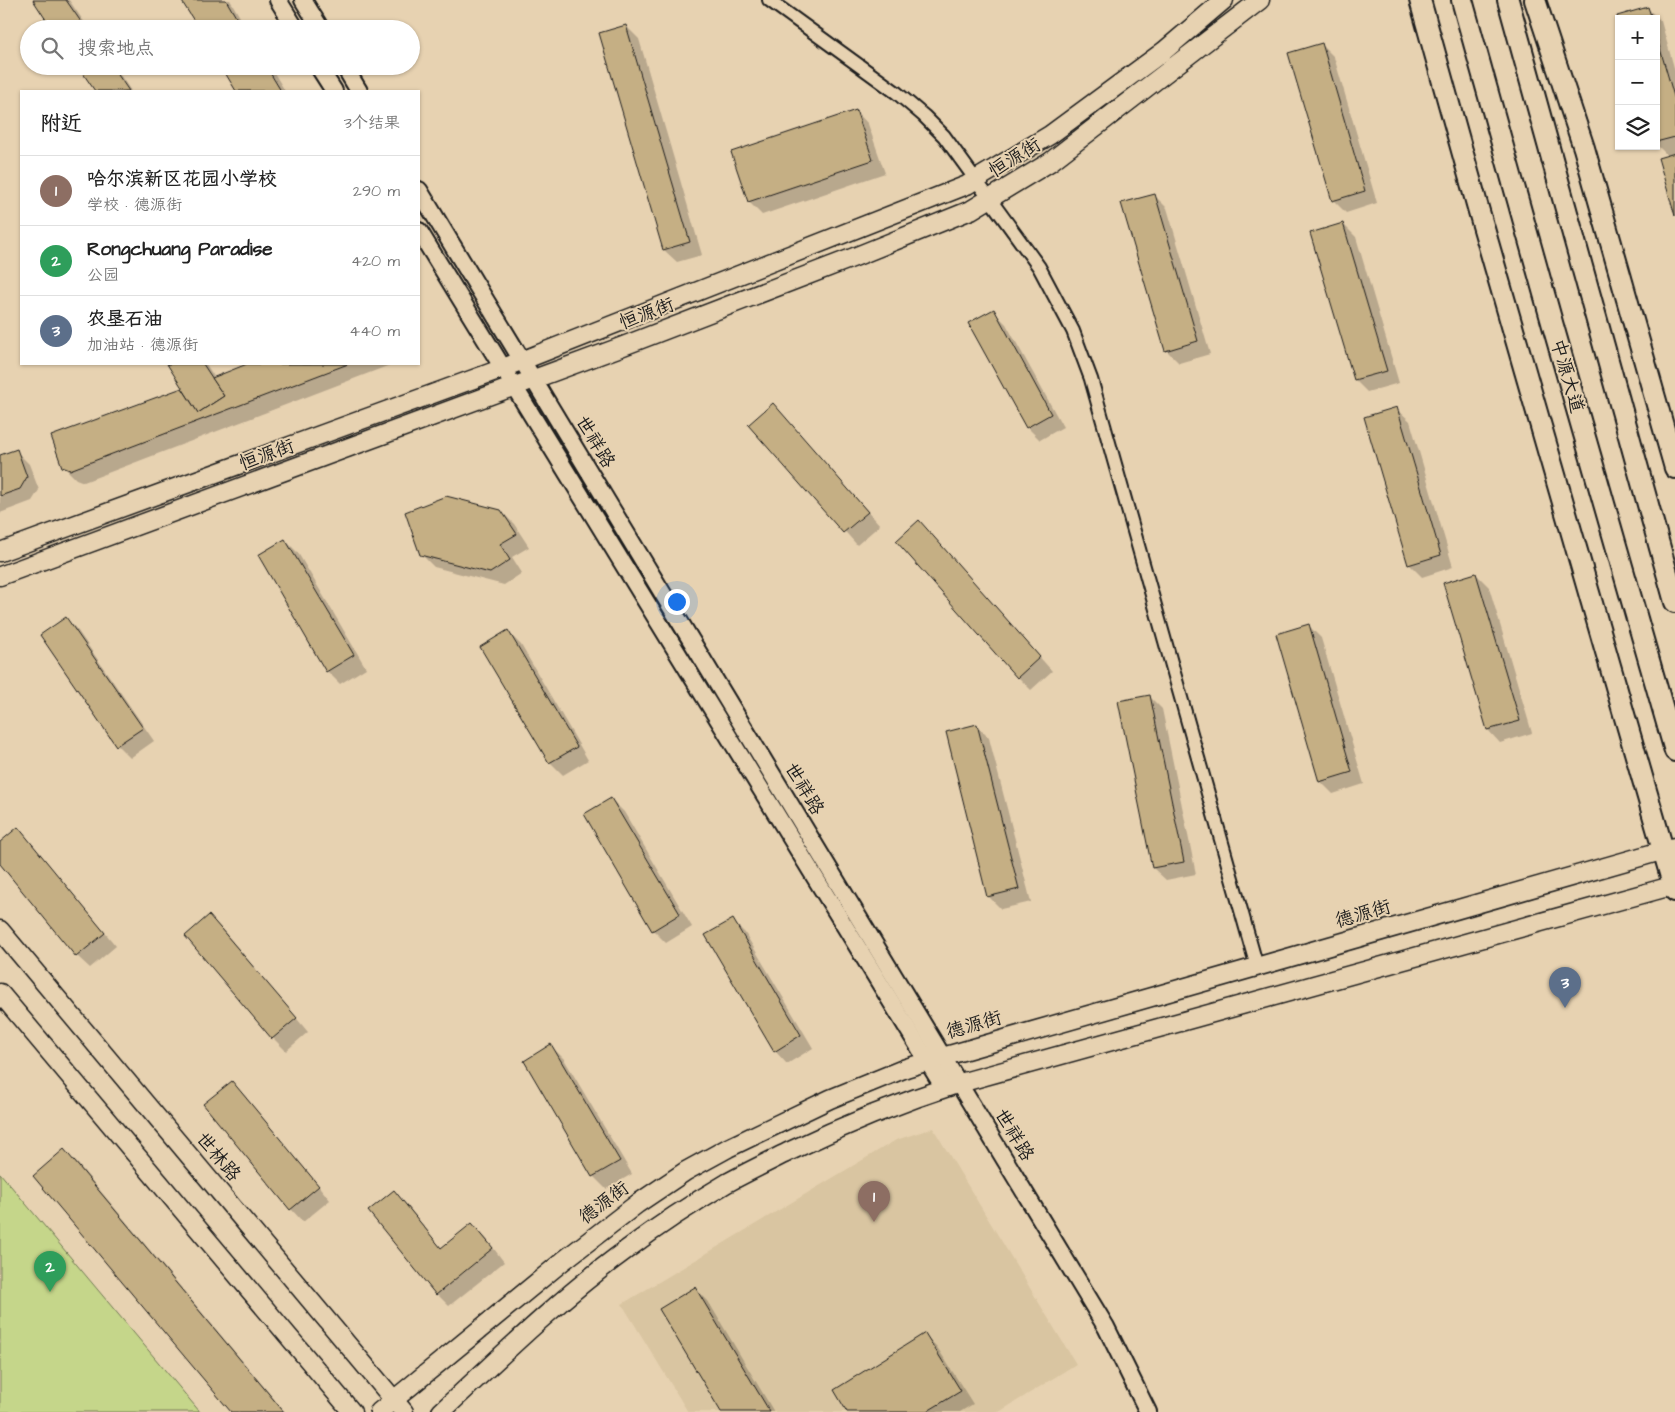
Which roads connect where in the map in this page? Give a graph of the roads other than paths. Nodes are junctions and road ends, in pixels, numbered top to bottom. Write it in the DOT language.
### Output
graph roads {
  1 [pos="278,0"];
  2 [pos="303,0"];
  3 [pos="770,0"];
  4 [pos="1224,0"];
  5 [pos="1260,0"];
  6 [pos="1420,0"];
  7 [pos="1462,0"];
  8 [pos="1508,0"];
  9 [pos="1535,0"];
  10 [pos="290,20"];
  11 [pos="315,20"];
  12 [pos="324,75"];
  13 [pos="349,75"];
  14 [pos="333,90"];
  15 [pos="358,90"];
  16 [pos="976,179"];
  17 [pos="420,192"];
  18 [pos="990,198"];
  19 [pos="420,234"];
  20 [pos="522,360"];
  21 [pos="502,368"];
  22 [pos="534,379"];
  23 [pos="513,387"];
  24 [pos="1675,468"];
  25 [pos="0,552"];
  26 [pos="0,576"];
  27 [pos="1675,602"];
  28 [pos="1675,751"];
  29 [pos="1669,849"];
  30 [pos="1675,887"];
  31 [pos="0,930"];
  32 [pos="1257,967"];
  33 [pos="0,993"];
  34 [pos="935,1059"];
  35 [pos="952,1085"];
  36 [pos="399,1405"];
  37 [pos="352,1412"];
  38 [pos="379,1412"];
  39 [pos="441,1412"];
  40 [pos="1148,1412"];
  1 -- 10 [label="street"];
  2 -- 11 [label="street"];
  3 -- 16 [label="street"];
  4 -- 16 [label="main road, 恒源街"];
  5 -- 18 [label="main road, 恒源街"];
  6 -- 29 [label="main road"];
  7 -- 28 [label="main road, 中源大道"];
  8 -- 27 [label="main road"];
  9 -- 24 [label="main road"];
  12 -- 14 [label="street"];
  13 -- 15 [label="street"];
  16 -- 18 [label="street"];
  16 -- 20 [label="main road, 恒源街"];
  17 -- 20 [label="street, 世祥路"];
  18 -- 22 [label="main road, 恒源街"];
  18 -- 32 [label="street"];
  19 -- 21 [label="street, 世祥路"];
  20 -- 21 [label="main road, 恒源街"];
  20 -- 22 [label="street, 世祥路"];
  21 -- 23 [label="street, 世祥路"];
  21 -- 25 [label="main road, 恒源街"];
  22 -- 23 [label="main road, 恒源街"];
  22 -- 34 [label="street, 世祥路"];
  23 -- 26 [label="main road, 恒源街"];
  23 -- 34 [label="street, 世祥路"];
  29 -- 30 [label="main road"];
  29 -- 32 [label="main road, 德源街"];
  30 -- 35 [label="main road"];
  31 -- 36 [label="main road, 世林路"];
  32 -- 34 [label="main road, 德源街"];
  33 -- 37 [label="main road"];
  34 -- 35 [label="street, 世祥路"];
  34 -- 36 [label="main road, 德源街"];
  35 -- 39 [label="main road"];
  35 -- 40 [label="street, 世祥路"];
  36 -- 38 [label="main road, 德源街"];
}
